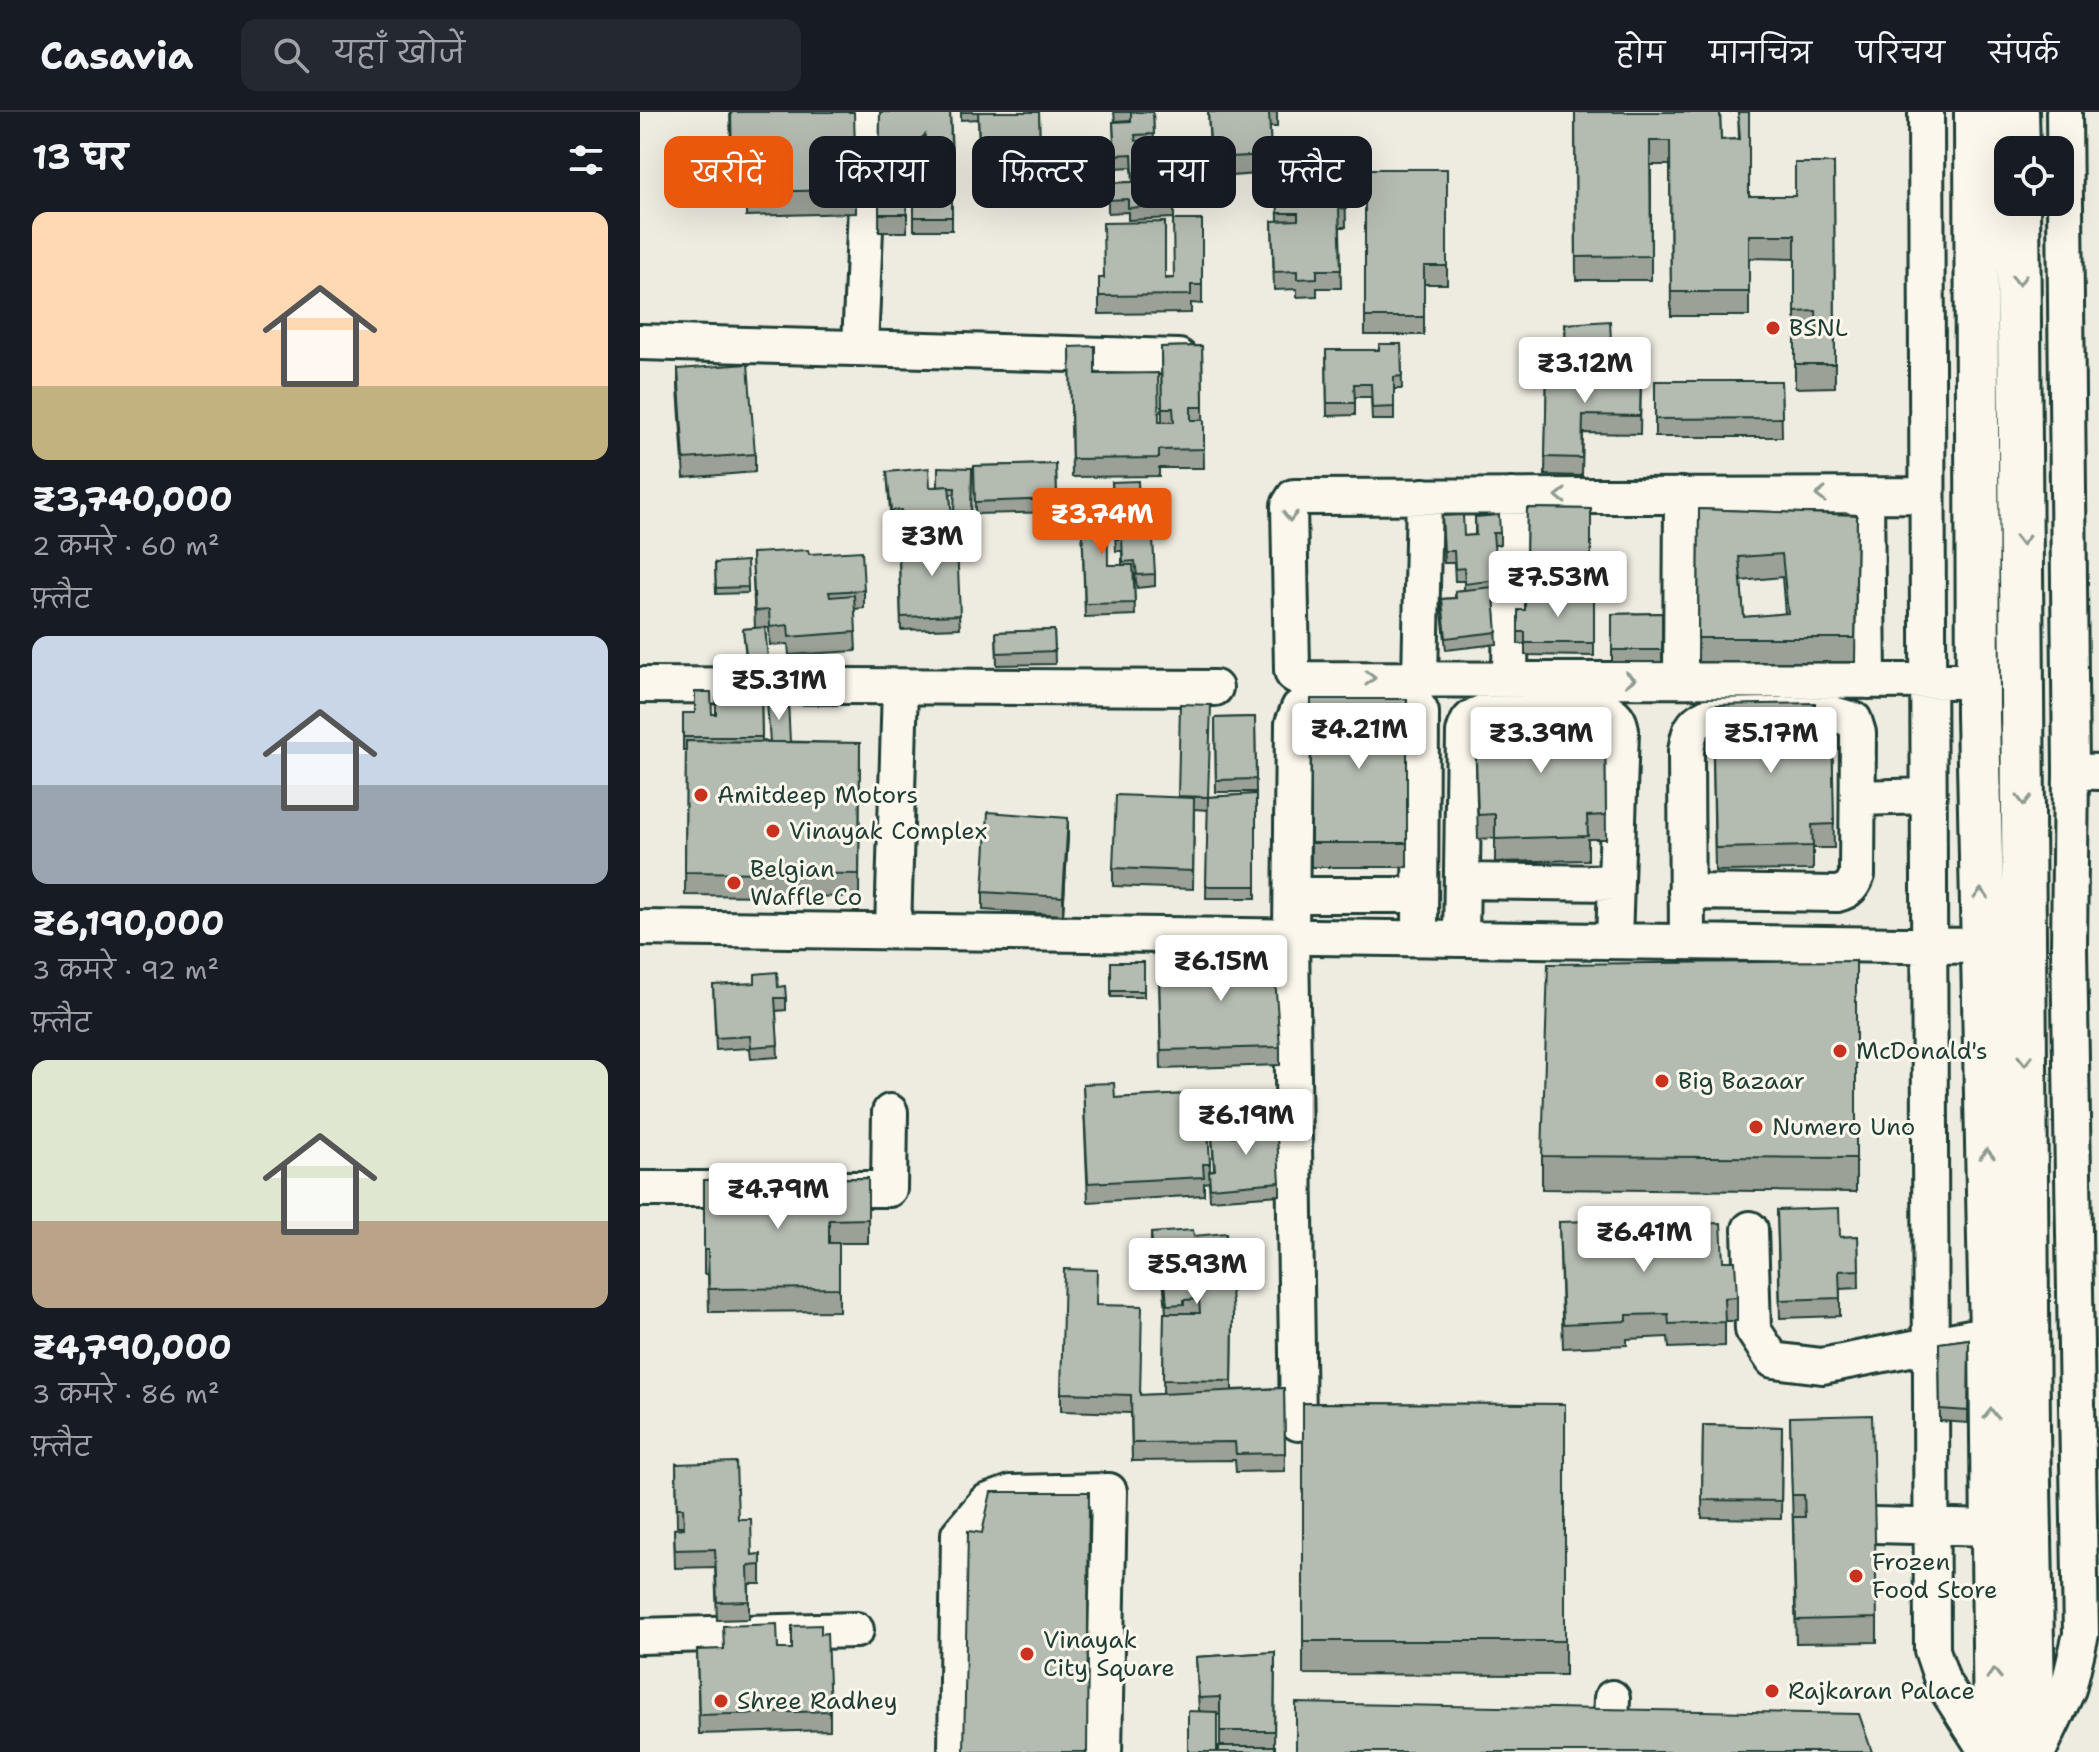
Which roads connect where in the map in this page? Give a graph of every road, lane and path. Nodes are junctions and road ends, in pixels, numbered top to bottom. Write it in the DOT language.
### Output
graph roads {
  1 [pos="870,112"];
  2 [pos="1926,112"];
  3 [pos="1976,112"];
  4 [pos="2017,112"];
  5 [pos="2064,112"];
  6 [pos="2018,136"];
  7 [pos="2018,216"];
  8 [pos="640,342"];
  9 [pos="860,347"];
  10 [pos="1179,357"];
  11 [pos="1682,495"];
  12 [pos="1866,495"];
  13 [pos="1927,495"];
  14 [pos="1424,496"];
  15 [pos="1512,496"];
  16 [pos="1420,678"];
  17 [pos="1510,678"];
  18 [pos="1681,680"];
  19 [pos="1868,681"];
  20 [pos="1928,681"];
  21 [pos="1978,681"];
  22 [pos="640,685"];
  23 [pos="900,687"];
  24 [pos="1215,688"];
  25 [pos="2085,771"];
  26 [pos="1929,796"];
  27 [pos="1858,798"];
  28 [pos="1462,881"];
  29 [pos="1616,883"];
  30 [pos="1686,892"];
  31 [pos="1292,895"];
  32 [pos="1355,895"];
  33 [pos="1420,895"];
  34 [pos="640,928"];
  35 [pos="893,930"];
  36 [pos="1291,936"];
  37 [pos="1356,937"];
  38 [pos="1420,938"];
  39 [pos="1461,939"];
  40 [pos="1614,941"];
  41 [pos="1687,942"];
  42 [pos="1930,945"];
  43 [pos="1982,946"];
  44 [pos="2024,946"];
  45 [pos="2084,947"];
  46 [pos="890,1112"];
  47 [pos="640,1189"];
  48 [pos="1750,1229"];
  49 [pos="1991,1333"];
  50 [pos="1929,1346"];
  51 [pos="1298,1423"];
  52 [pos="2028,1430"];
  53 [pos="2089,1430"];
  54 [pos="1874,1525"];
  55 [pos="1929,1527"];
  56 [pos="1992,1528"];
  57 [pos="856,1630"];
  58 [pos="640,1636"];
  59 [pos="956,1752"];
  60 [pos="1104,1752"];
  61 [pos="1987,1752"];
  62 [pos="1995,1752"];
  63 [pos="2036,1752"];
  1 -- 9 [label="street"];
  2 -- 13 [label="street"];
  3 -- 21 [label="main road"];
  4 -- 6 [label="main road"];
  5 -- 25 [label="street"];
  7 -- 44 [label="main road, one-way"];
  8 -- 9 [label="street"];
  9 -- 10 [label="street"];
  12 -- 11 [label="street, one-way"];
  11 -- 15 [label="street, one-way"];
  11 -- 18 [label="street"];
  12 -- 13 [label="street"];
  12 -- 19 [label="street"];
  13 -- 20 [label="street"];
  14 -- 15 [label="street"];
  14 -- 16 [label="street"];
  14 -- 16 [label="street, one-way"];
  15 -- 17 [label="street"];
  16 -- 17 [label="street"];
  17 -- 18 [label="street, one-way"];
  18 -- 19 [label="street"];
  19 -- 20 [label="street"];
  20 -- 21 [label="street"];
  20 -- 26 [label="street"];
  43 -- 21 [label="main road, one-way"];
  22 -- 23 [label="street"];
  23 -- 24 [label="street"];
  23 -- 35 [label="street"];
  25 -- 45 [label="street"];
  26 -- 27 [label="street"];
  26 -- 42 [label="street"];
  27 -- 30 [label="street"];
  27 -- 30 [label="street"];
  28 -- 29 [label="street"];
  28 -- 29 [label="street"];
  28 -- 39 [label="street"];
  29 -- 40 [label="street"];
  30 -- 41 [label="street"];
  31 -- 32 [label="street"];
  31 -- 33 [label="street"];
  31 -- 36 [label="street"];
  32 -- 33 [label="street"];
  32 -- 37 [label="street"];
  33 -- 38 [label="street"];
  34 -- 35 [label="street"];
  35 -- 36 [label="street"];
  36 -- 37 [label="street"];
  36 -- 51 [label="street"];
  37 -- 38 [label="street"];
  38 -- 39 [label="street"];
  39 -- 40 [label="street"];
  40 -- 41 [label="street"];
  41 -- 42 [label="street"];
  42 -- 43 [label="street"];
  42 -- 50 [label="street"];
  49 -- 43 [label="main road, one-way"];
  44 -- 45 [label="street"];
  44 -- 52 [label="main road, one-way"];
  45 -- 53 [label="street"];
  46 -- 47 [label="street"];
  48 -- 50 [label="street"];
  49 -- 50 [label="street"];
  56 -- 49 [label="main road, one-way"];
  50 -- 55 [label="street"];
  52 -- 53 [label="street"];
  52 -- 63 [label="main road"];
  53 -- 63 [label="street"];
  54 -- 55 [label="street"];
  55 -- 56 [label="street"];
  55 -- 61 [label="street"];
  62 -- 56 [label="main road, one-way"];
  57 -- 58 [label="street"];
  59 -- 60 [label="street"];
}
